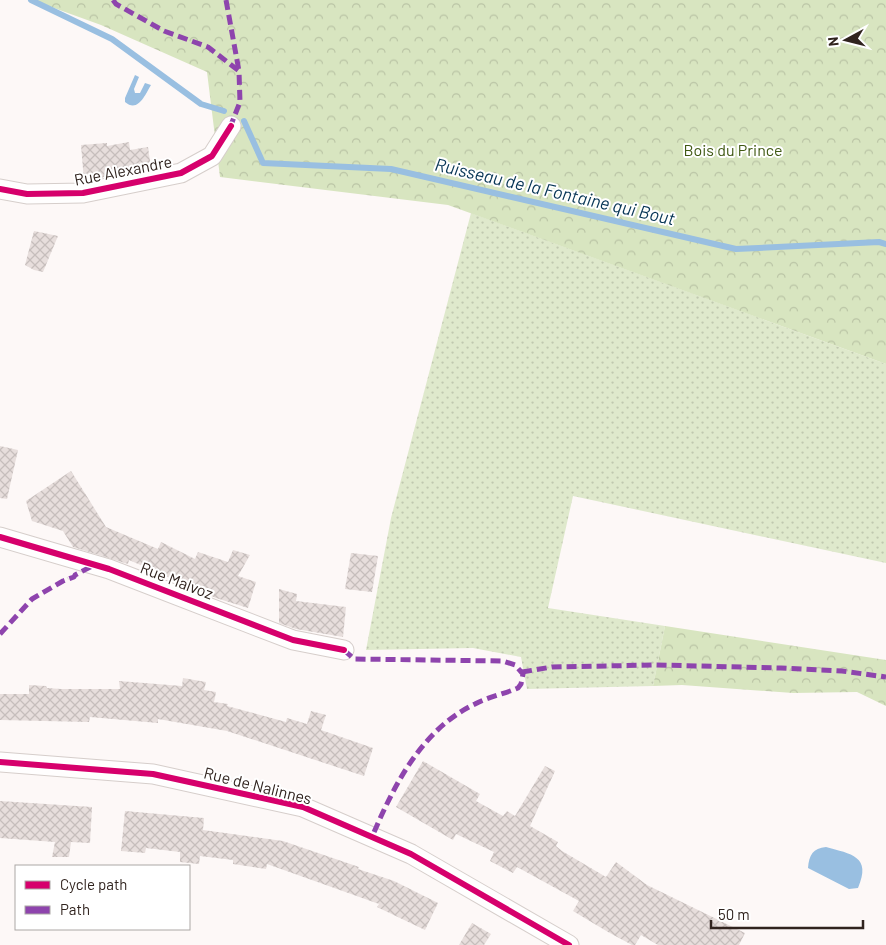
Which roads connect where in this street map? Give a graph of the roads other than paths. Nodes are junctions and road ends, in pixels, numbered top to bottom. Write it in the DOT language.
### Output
graph roads {
  1 [pos="231,126"];
  2 [pos="0,189"];
  3 [pos="0,537"];
  4 [pos="344,650"];
  5 [pos="0,762"];
  6 [pos="569,945"];
  1 -- 2 [label="street, Rue Alexandre"];
  3 -- 4 [label="street, Rue Malvoz"];
  5 -- 6 [label="street, Rue de Nalinnes"];
}
